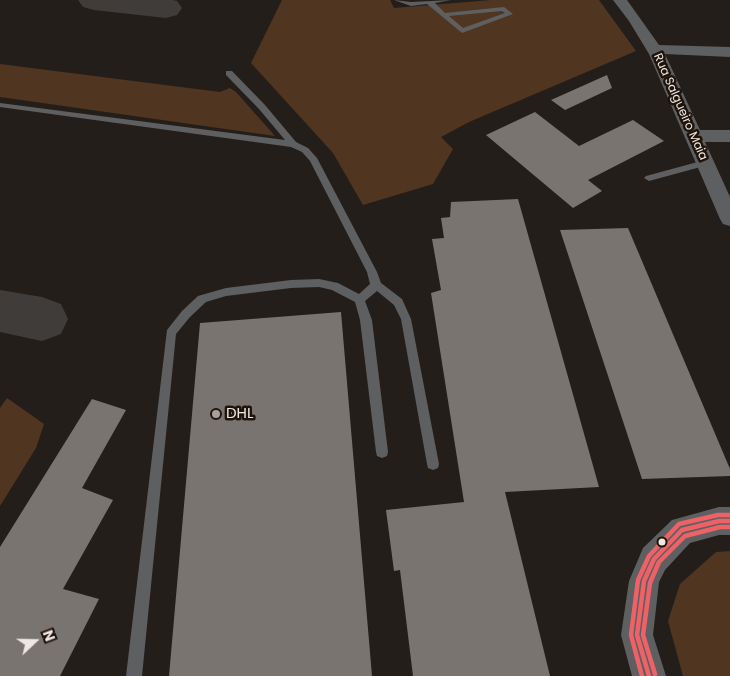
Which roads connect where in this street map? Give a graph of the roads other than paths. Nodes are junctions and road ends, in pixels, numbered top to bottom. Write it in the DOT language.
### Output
graph roads {
  1 [pos="398,0"];
  2 [pos="448,0"];
  3 [pos="620,0"];
  4 [pos="429,2"];
  5 [pos="443,15"];
  6 [pos="654,49"];
  7 [pos="730,52"];
  8 [pos="229,73"];
  9 [pos="0,105"];
  10 [pos="692,136"];
  11 [pos="730,136"];
  12 [pos="293,144"];
  13 [pos="705,163"];
  14 [pos="649,178"];
  15 [pos="730,219"];
  16 [pos="376,285"];
  17 [pos="359,300"];
  18 [pos="382,452"];
  19 [pos="433,464"];
  20 [pos="730,521"];
  21 [pos="134,676"];
  22 [pos="649,676"];
  1 -- 4 [label="lane"];
  2 -- 4 [label="lane"];
  3 -- 6 [label="street, Rua Salgueiro Maia"];
  4 -- 5 [label="lane"];
  5 -- 5 [label="lane"];
  6 -- 7 [label="street"];
  6 -- 10 [label="street, Rua Salgueiro Maia"];
  8 -- 12 [label="lane"];
  9 -- 12 [label="lane"];
  10 -- 11 [label="street"];
  10 -- 13 [label="street, Rua Salgueiro Maia"];
  12 -- 16 [label="lane"];
  13 -- 14 [label="lane"];
  13 -- 15 [label="street, Rua Salgueiro Maia"];
  16 -- 17 [label="lane"];
  16 -- 19 [label="lane"];
  17 -- 18 [label="lane"];
  17 -- 21 [label="lane"];
  20 -- 22 [label="street"];
}
